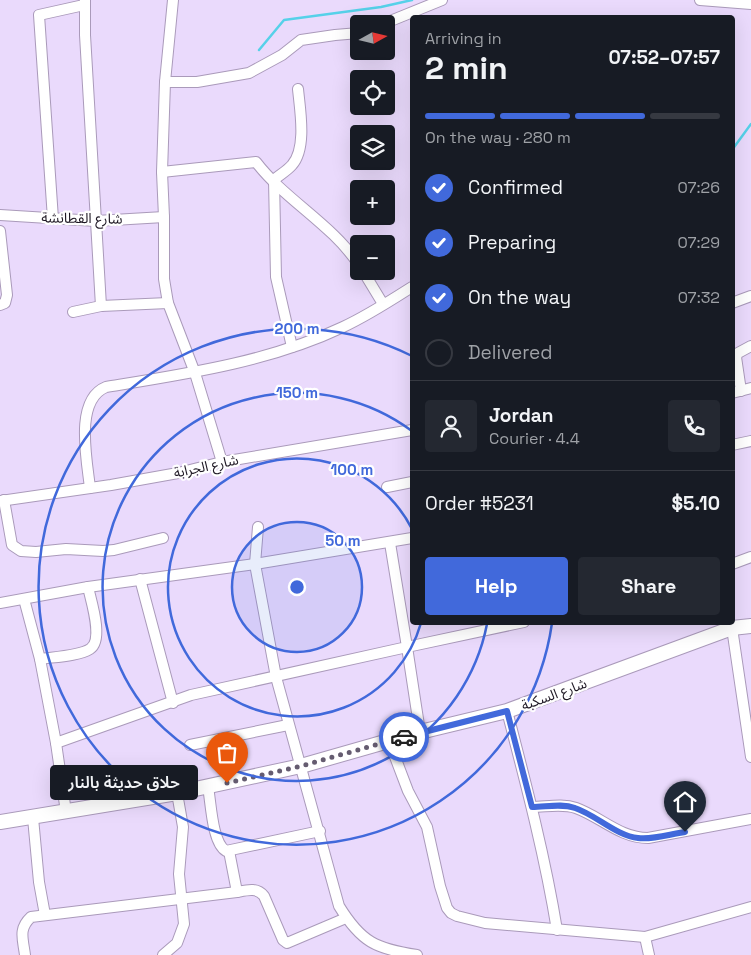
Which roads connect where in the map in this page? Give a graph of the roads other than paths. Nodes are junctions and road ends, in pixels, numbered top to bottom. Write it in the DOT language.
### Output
graph roads {
  1 [pos="173,0"];
  2 [pos="442,0"];
  3 [pos="700,0"];
  4 [pos="85,2"];
  5 [pos="751,4"];
  6 [pos="395,19"];
  7 [pos="350,33"];
  8 [pos="165,82"];
  9 [pos="298,89"];
  10 [pos="162,172"];
  11 [pos="274,180"];
  12 [pos="0,215"];
  13 [pos="164,217"];
  14 [pos="53,218"];
  15 [pos="96,221"];
  16 [pos="0,231"];
  17 [pos="350,252"];
  18 [pos="368,280"];
  19 [pos="410,288"];
  20 [pos="751,296"];
  21 [pos="168,303"];
  22 [pos="735,303"];
  23 [pos="384,304"];
  24 [pos="0,306"];
  25 [pos="101,306"];
  26 [pos="72,312"];
  27 [pos="751,346"];
  28 [pos="292,347"];
  29 [pos="195,373"];
  30 [pos="751,388"];
  31 [pos="737,392"];
  32 [pos="410,430"];
  33 [pos="751,441"];
  34 [pos="735,444"];
  35 [pos="222,462"];
  36 [pos="410,482"];
  37 [pos="387,487"];
  38 [pos="90,488"];
  39 [pos="2,500"];
  40 [pos="258,527"];
  41 [pos="163,538"];
  42 [pos="410,538"];
  43 [pos="390,543"];
  44 [pos="751,557"];
  45 [pos="735,563"];
  46 [pos="254,564"];
  47 [pos="140,579"];
  48 [pos="88,587"];
  49 [pos="24,599"];
  50 [pos="0,603"];
  51 [pos="510,625"];
  52 [pos="751,626"];
  53 [pos="732,628"];
  54 [pos="407,647"];
  55 [pos="40,659"];
  56 [pos="276,677"];
  57 [pos="173,702"];
  58 [pos="507,711"];
  59 [pos="288,725"];
  60 [pos="420,732"];
  61 [pos="388,741"];
  62 [pos="56,743"];
  63 [pos="190,745"];
  64 [pos="751,757"];
  65 [pos="301,766"];
  66 [pos="208,787"];
  67 [pos="177,793"];
  68 [pos="532,807"];
  69 [pos="66,812"];
  70 [pos="33,818"];
  71 [pos="751,819"];
  72 [pos="0,822"];
  73 [pos="320,831"];
  74 [pos="229,851"];
  75 [pos="237,892"];
  76 [pos="180,898"];
  77 [pos="751,907"];
  78 [pos="45,915"];
  79 [pos="346,918"];
  80 [pos="557,930"];
  81 [pos="645,937"];
  82 [pos="25,955"];
  83 [pos="163,955"];
  84 [pos="417,955"];
  85 [pos="649,955"];
  1 -- 8 [label="street"];
  2 -- 6 [label="street"];
  3 -- 5 [label="street"];
  4 -- 14 [label="street"];
  4 -- 15 [label="street"];
  7 -- 8 [label="street"];
  8 -- 10 [label="street"];
  9 -- 11 [label="street"];
  10 -- 11 [label="street"];
  10 -- 13 [label="street"];
  11 -- 17 [label="street"];
  11 -- 28 [label="street"];
  12 -- 14 [label="street, شارع القطانشة"];
  13 -- 15 [label="street, شارع القطانشة"];
  13 -- 21 [label="street"];
  14 -- 15 [label="street, شارع القطانشة"];
  15 -- 25 [label="street"];
  16 -- 24 [label="street"];
  18 -- 23 [label="street"];
  19 -- 23 [label="street"];
  20 -- 22 [label="street"];
  21 -- 25 [label="street"];
  21 -- 29 [label="street"];
  23 -- 28 [label="street"];
  25 -- 26 [label="street"];
  27 -- 31 [label="street"];
  28 -- 29 [label="street"];
  29 -- 35 [label="street"];
  29 -- 38 [label="street"];
  30 -- 31 [label="street"];
  32 -- 35 [label="street, شارع الجرابة"];
  33 -- 34 [label="street"];
  35 -- 38 [label="street, شارع الجرابة"];
  36 -- 37 [label="street"];
  38 -- 39 [label="street, شارع الجرابة"];
  39 -- 41 [label="street"];
  40 -- 46 [label="street"];
  42 -- 43 [label="street"];
  43 -- 46 [label="street"];
  43 -- 54 [label="street"];
  44 -- 45 [label="street"];
  46 -- 47 [label="street"];
  46 -- 56 [label="street"];
  47 -- 48 [label="street"];
  47 -- 57 [label="street"];
  48 -- 49 [label="street"];
  48 -- 55 [label="street"];
  49 -- 50 [label="street"];
  49 -- 55 [label="street"];
  51 -- 54 [label="street"];
  52 -- 53 [label="main road, شارع السكبة"];
  53 -- 58 [label="main road, شارع السكبة"];
  53 -- 64 [label="street"];
  54 -- 56 [label="street"];
  54 -- 60 [label="street"];
  55 -- 62 [label="street"];
  56 -- 57 [label="street"];
  56 -- 59 [label="street"];
  57 -- 62 [label="street"];
  58 -- 60 [label="main road, شارع السكبة"];
  58 -- 68 [label="street"];
  59 -- 63 [label="street"];
  59 -- 65 [label="street"];
  60 -- 61 [label="main road, شارع السكبة"];
  61 -- 65 [label="main road, شارع السكبة"];
  61 -- 80 [label="street"];
  62 -- 69 [label="street"];
  65 -- 66 [label="main road, شارع السكبة"];
  65 -- 73 [label="street"];
  66 -- 67 [label="main road, شارع السكبة"];
  66 -- 74 [label="street"];
  67 -- 69 [label="main road, شارع السكبة"];
  67 -- 76 [label="street"];
  68 -- 71 [label="street"];
  68 -- 80 [label="street"];
  69 -- 70 [label="main road, شارع السكبة"];
  70 -- 72 [label="main road, شارع السكبة"];
  70 -- 78 [label="street"];
  73 -- 74 [label="street"];
  73 -- 79 [label="street"];
  74 -- 75 [label="street"];
  75 -- 76 [label="street"];
  75 -- 79 [label="street"];
  76 -- 78 [label="street"];
  76 -- 83 [label="street"];
  77 -- 81 [label="street"];
  78 -- 82 [label="street"];
  79 -- 84 [label="street"];
  80 -- 81 [label="street"];
  81 -- 85 [label="street"];
}
